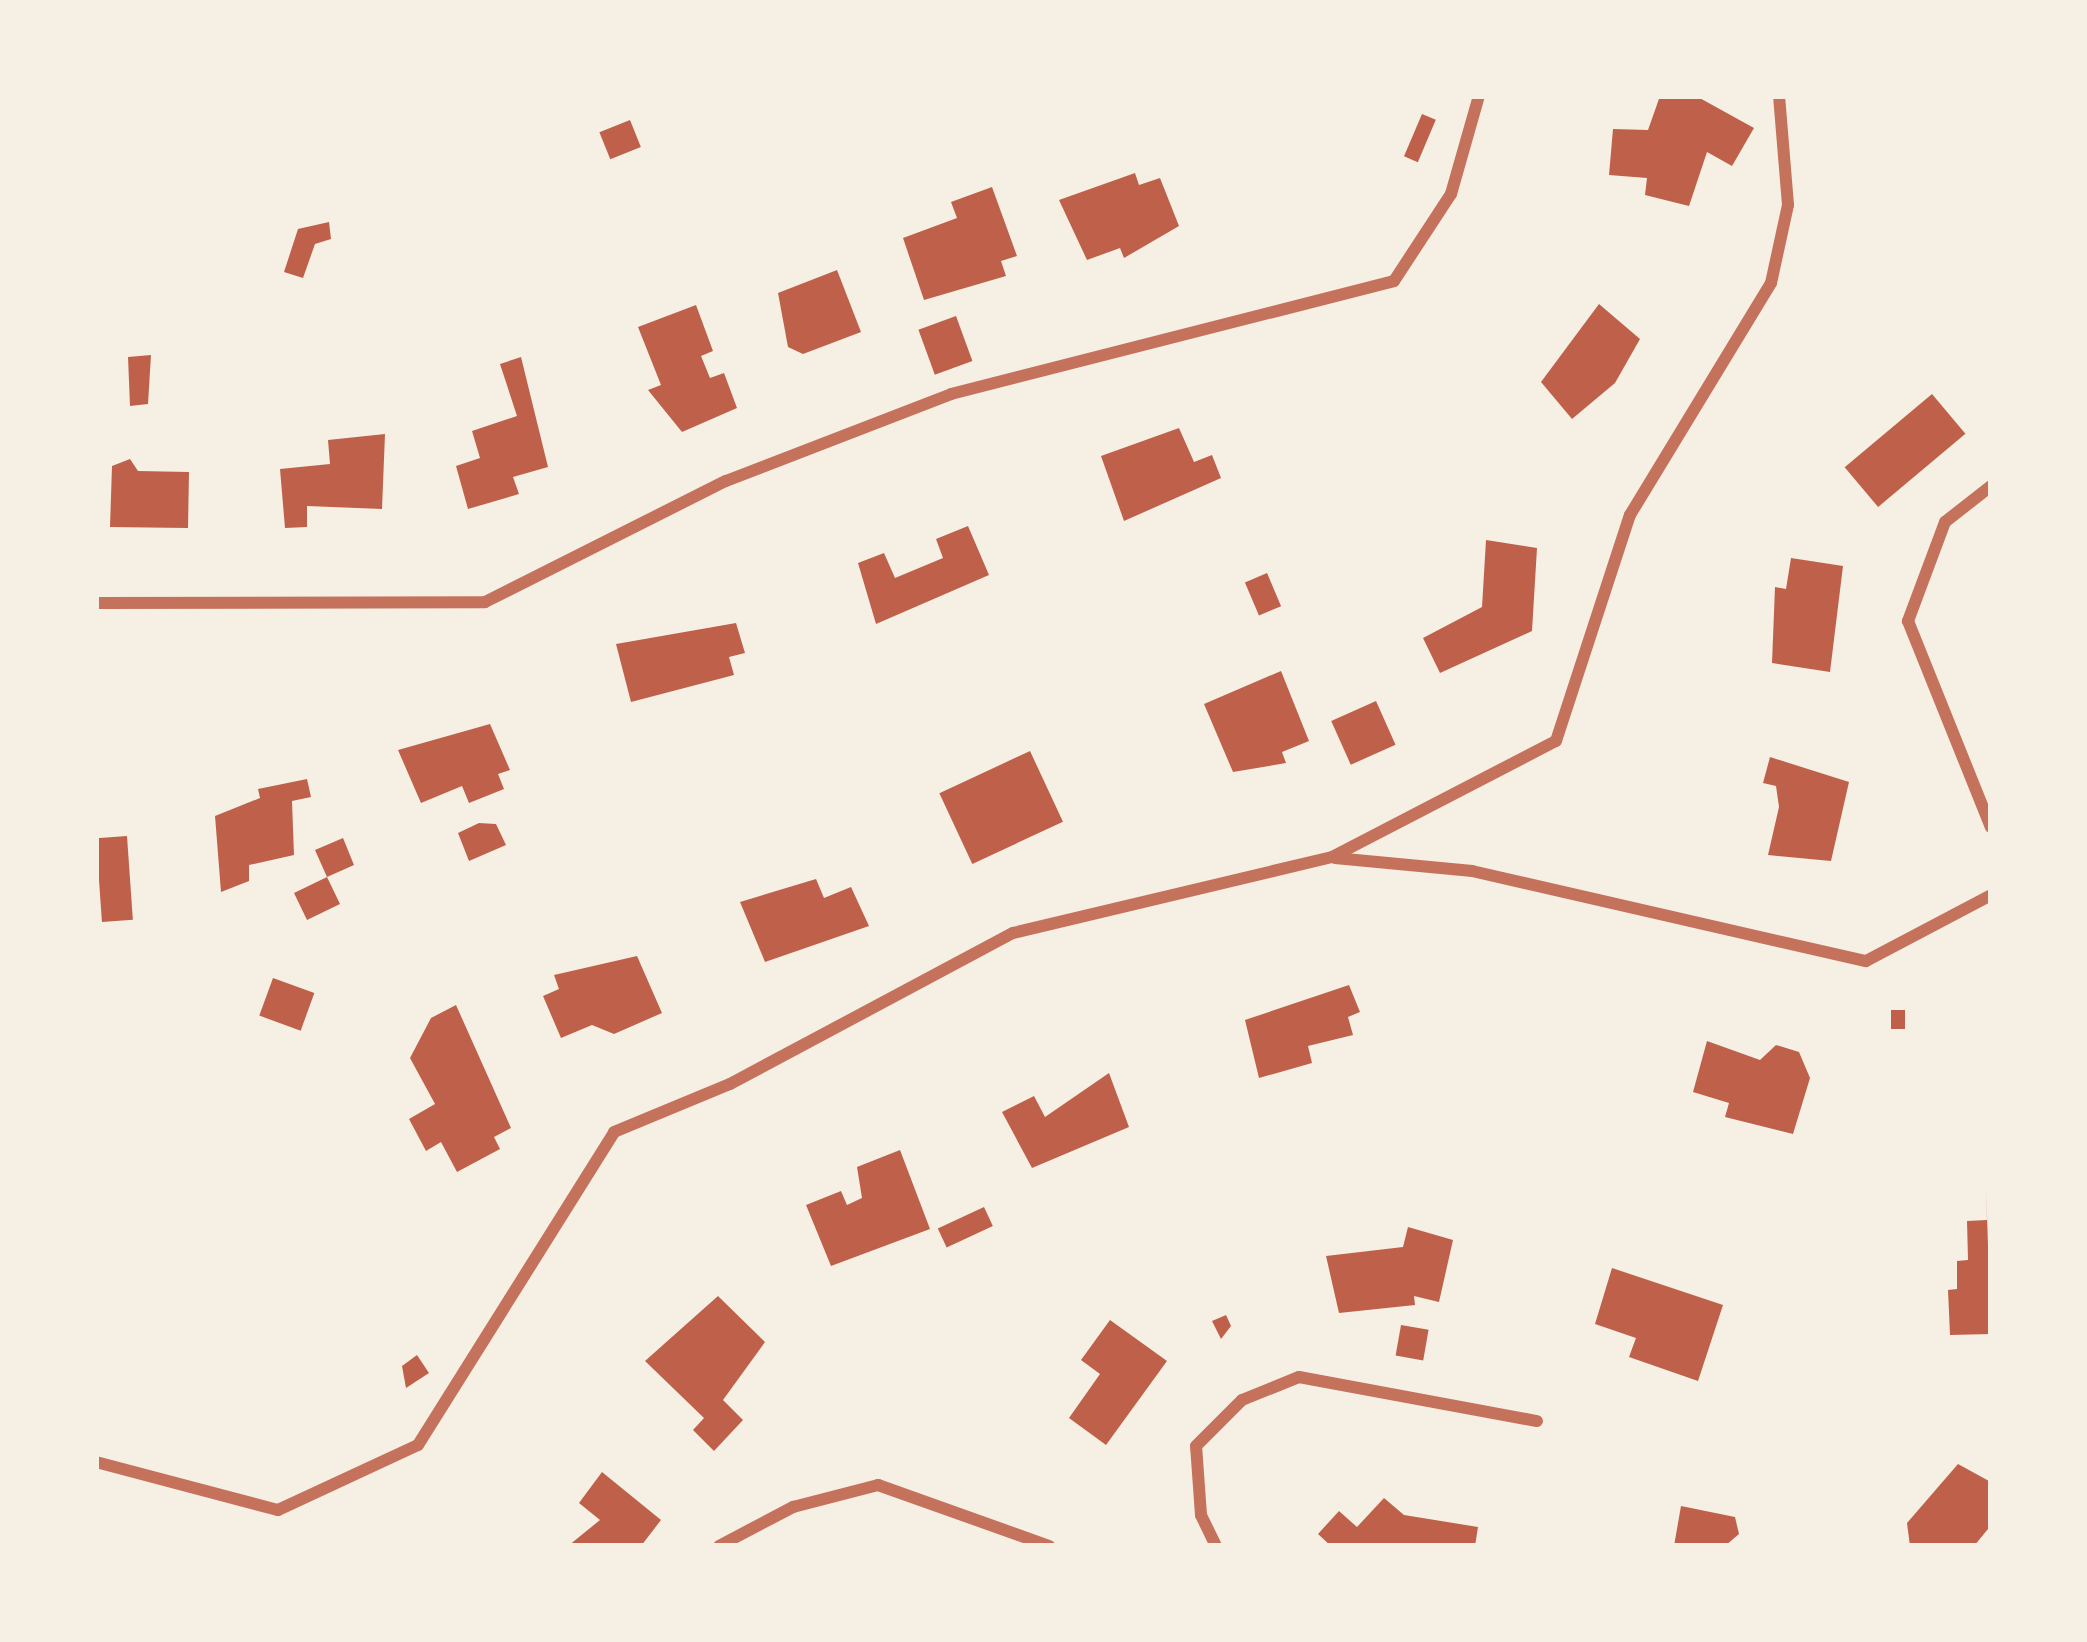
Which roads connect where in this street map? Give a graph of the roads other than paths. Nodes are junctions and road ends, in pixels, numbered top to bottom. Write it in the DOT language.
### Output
graph roads {
  1 [pos="1479,96"];
  2 [pos="1779,96"];
  3 [pos="1991,486"];
  4 [pos="96,603"];
  5 [pos="1991,826"];
  6 [pos="1332,857"];
  7 [pos="1991,895"];
  8 [pos="1537,1421"];
  9 [pos="96,1462"];
  10 [pos="719,1546"];
  11 [pos="1048,1546"];
  12 [pos="1216,1546"];
  1 -- 4 [label="street"];
  2 -- 6 [label="street"];
  3 -- 5 [label="street"];
  6 -- 7 [label="street"];
  6 -- 9 [label="street"];
  8 -- 12 [label="street"];
  10 -- 11 [label="street"];
}
